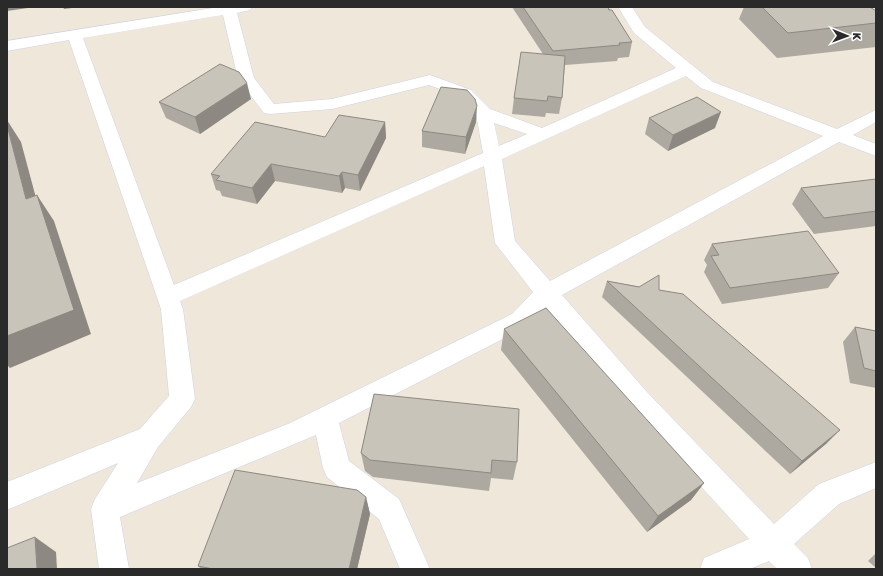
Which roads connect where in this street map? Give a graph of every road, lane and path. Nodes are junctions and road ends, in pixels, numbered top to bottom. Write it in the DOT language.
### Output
graph roads {
  1 [pos="146,7"];
  2 [pos="625,7"];
  3 [pos="237,8"];
  4 [pos="149,23"];
  5 [pos="75,35"];
  6 [pos="7,46"];
  7 [pos="687,69"];
  8 [pos="484,113"];
  9 [pos="876,115"];
  10 [pos="543,134"];
  11 [pos="838,136"];
  12 [pos="876,150"];
  13 [pos="492,155"];
  14 [pos="546,293"];
  15 [pos="168,297"];
  16 [pos="325,418"];
  17 [pos="149,438"];
  18 [pos="876,475"];
  19 [pos="7,496"];
  20 [pos="105,509"];
  21 [pos="773,544"];
  22 [pos="114,569"];
  23 [pos="415,569"];
  24 [pos="715,569"];
  25 [pos="797,569"];
  1 -- 4 [label="street"];
  2 -- 7 [label="street"];
  3 -- 4 [label="street"];
  3 -- 8 [label="street"];
  4 -- 5 [label="street"];
  5 -- 6 [label="street"];
  5 -- 15 [label="street"];
  7 -- 10 [label="street"];
  7 -- 11 [label="street"];
  8 -- 10 [label="street"];
  8 -- 13 [label="street"];
  9 -- 11 [label="street"];
  10 -- 13 [label="street"];
  11 -- 12 [label="street"];
  11 -- 14 [label="street"];
  13 -- 14 [label="street"];
  13 -- 15 [label="street"];
  14 -- 16 [label="street"];
  14 -- 21 [label="street"];
  15 -- 17 [label="street"];
  16 -- 20 [label="street"];
  16 -- 23 [label="street"];
  17 -- 19 [label="street"];
  17 -- 20 [label="street"];
  18 -- 21 [label="street"];
  20 -- 22 [label="street"];
  21 -- 24 [label="street"];
  21 -- 25 [label="street"];
}
